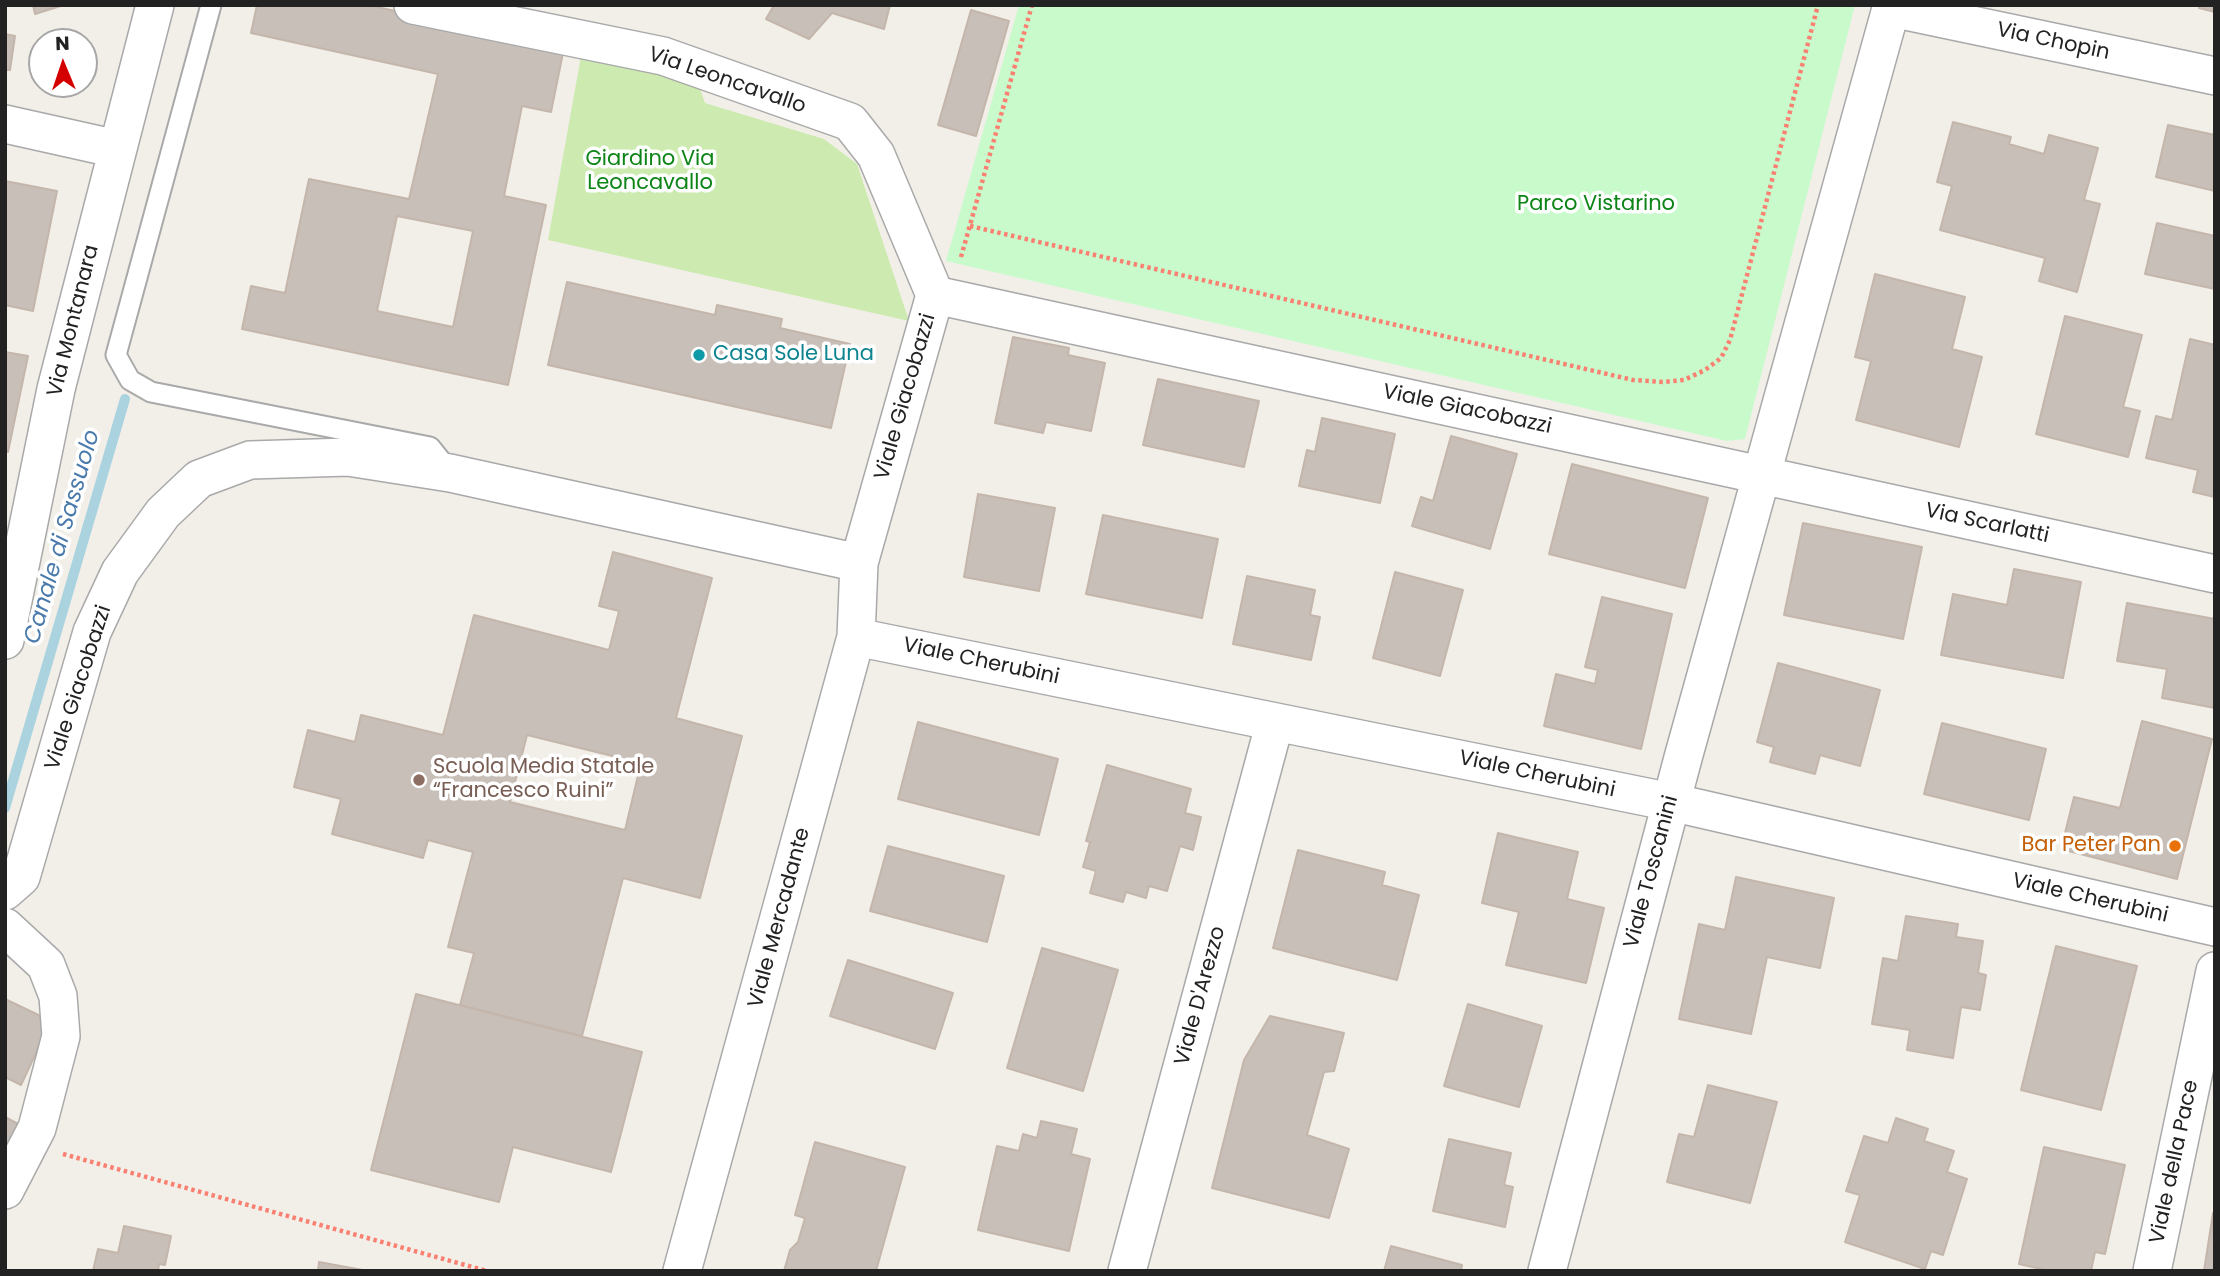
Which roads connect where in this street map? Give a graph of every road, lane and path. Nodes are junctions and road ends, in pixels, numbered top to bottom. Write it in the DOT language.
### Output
graph roads {
  1 [pos="211,5"];
  2 [pos="413,5"];
  3 [pos="1032,5"];
  4 [pos="1818,5"];
  5 [pos="1891,7"];
  6 [pos="146,11"];
  7 [pos="2215,76"];
  8 [pos="5,124"];
  9 [pos="117,149"];
  10 [pos="970,226"];
  11 [pos="960,261"];
  12 [pos="935,295"];
  13 [pos="450,473"];
  14 [pos="1760,473"];
  15 [pos="19,499"];
  16 [pos="859,563"];
  17 [pos="2215,574"];
  18 [pos="856,636"];
  19 [pos="5,640"];
  20 [pos="1276,722"];
  21 [pos="1671,802"];
  22 [pos="5,891"];
  23 [pos="5,927"];
  24 [pos="2215,928"];
  25 [pos="2215,971"];
  26 [pos="29,1144"];
  27 [pos="5,1190"];
  28 [pos="487,1271"];
  29 [pos="682,1271"];
  30 [pos="1127,1271"];
  31 [pos="1547,1271"];
  32 [pos="2152,1271"];
  1 -- 13 [label="lane"];
  2 -- 12 [label="street, Via Leoncavallo"];
  3 -- 10 [label="path"];
  4 -- 10 [label="path"];
  5 -- 7 [label="street, Via Chopin"];
  5 -- 14 [label="street"];
  6 -- 9 [label="street, Via Montanara"];
  8 -- 9 [label="street"];
  9 -- 15 [label="street, Via Montanara"];
  10 -- 11 [label="path"];
  12 -- 14 [label="street, Viale Giacobazzi"];
  12 -- 16 [label="street, Viale Giacobazzi"];
  13 -- 16 [label="street, Viale Giacobazzi"];
  13 -- 22 [label="street, Viale Giacobazzi"];
  14 -- 17 [label="street, Via Scarlatti"];
  14 -- 21 [label="street, Viale Toscanini"];
  15 -- 19 [label="street, Via Montanara"];
  16 -- 18 [label="street, Viale Mercadante"];
  18 -- 20 [label="street, Viale Cherubini"];
  18 -- 29 [label="street, Viale Mercadante"];
  20 -- 21 [label="street, Viale Cherubini"];
  20 -- 30 [label="street, Viale D'Arezzo"];
  21 -- 24 [label="street, Viale Cherubini"];
  21 -- 31 [label="street, Viale Toscanini"];
  23 -- 26 [label="street"];
  25 -- 32 [label="street, Viale della Pace"];
  26 -- 27 [label="street"];
  26 -- 28 [label="path"];
}
